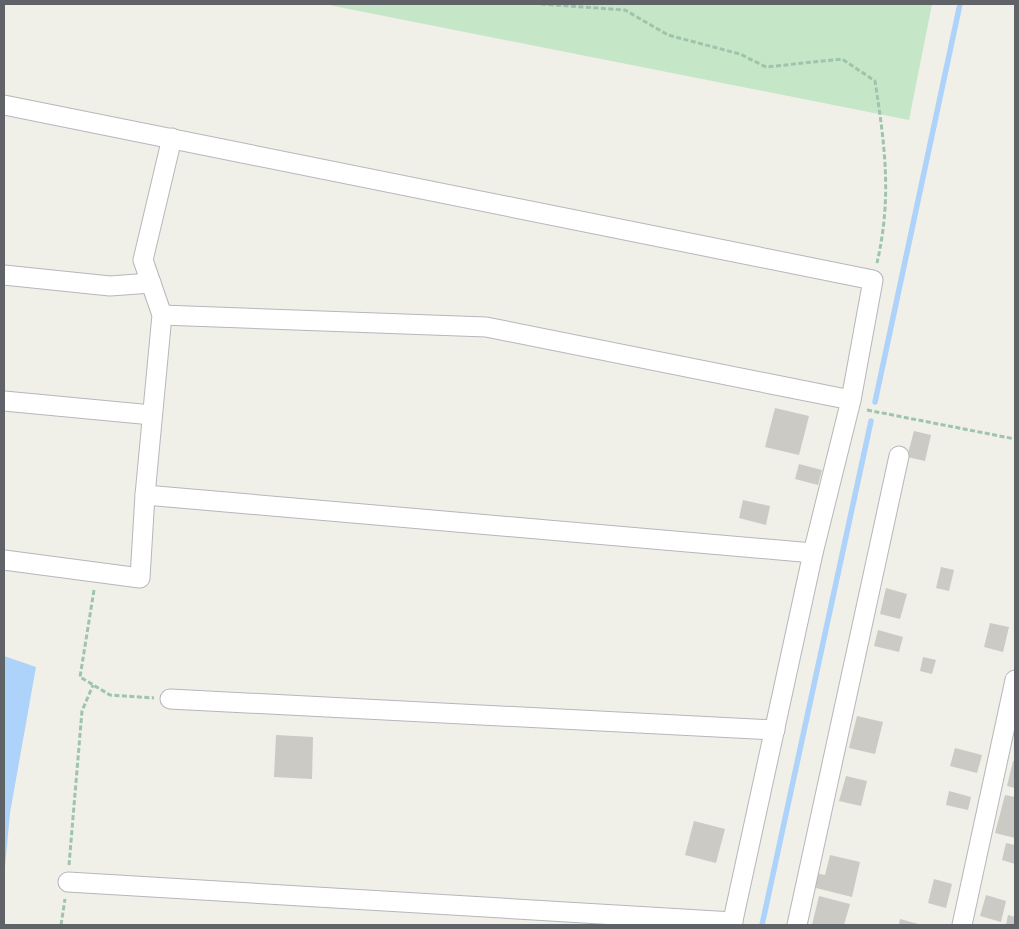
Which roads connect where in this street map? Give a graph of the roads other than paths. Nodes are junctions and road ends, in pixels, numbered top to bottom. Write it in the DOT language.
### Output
graph roads {
  1 [pos="4,104"];
  2 [pos="172,138"];
  3 [pos="4,275"];
  4 [pos="151,282"];
  5 [pos="162,315"];
  6 [pos="4,401"];
  7 [pos="850,403"];
  8 [pos="152,415"];
  9 [pos="900,456"];
  10 [pos="145,495"];
  11 [pos="813,553"];
  12 [pos="4,560"];
  13 [pos="1015,680"];
  14 [pos="170,699"];
  15 [pos="775,730"];
  16 [pos="68,882"];
  17 [pos="733,924"];
  18 [pos="797,925"];
  19 [pos="962,925"];
  1 -- 2 [label="street"];
  2 -- 4 [label="street"];
  2 -- 7 [label="street"];
  3 -- 4 [label="street"];
  4 -- 5 [label="street"];
  5 -- 7 [label="street"];
  5 -- 8 [label="street"];
  6 -- 8 [label="street"];
  7 -- 11 [label="street"];
  8 -- 10 [label="street"];
  9 -- 18 [label="street"];
  10 -- 11 [label="street"];
  10 -- 12 [label="street"];
  11 -- 15 [label="street"];
  13 -- 19 [label="street"];
  14 -- 15 [label="street"];
  15 -- 17 [label="street"];
  16 -- 17 [label="street"];
}
